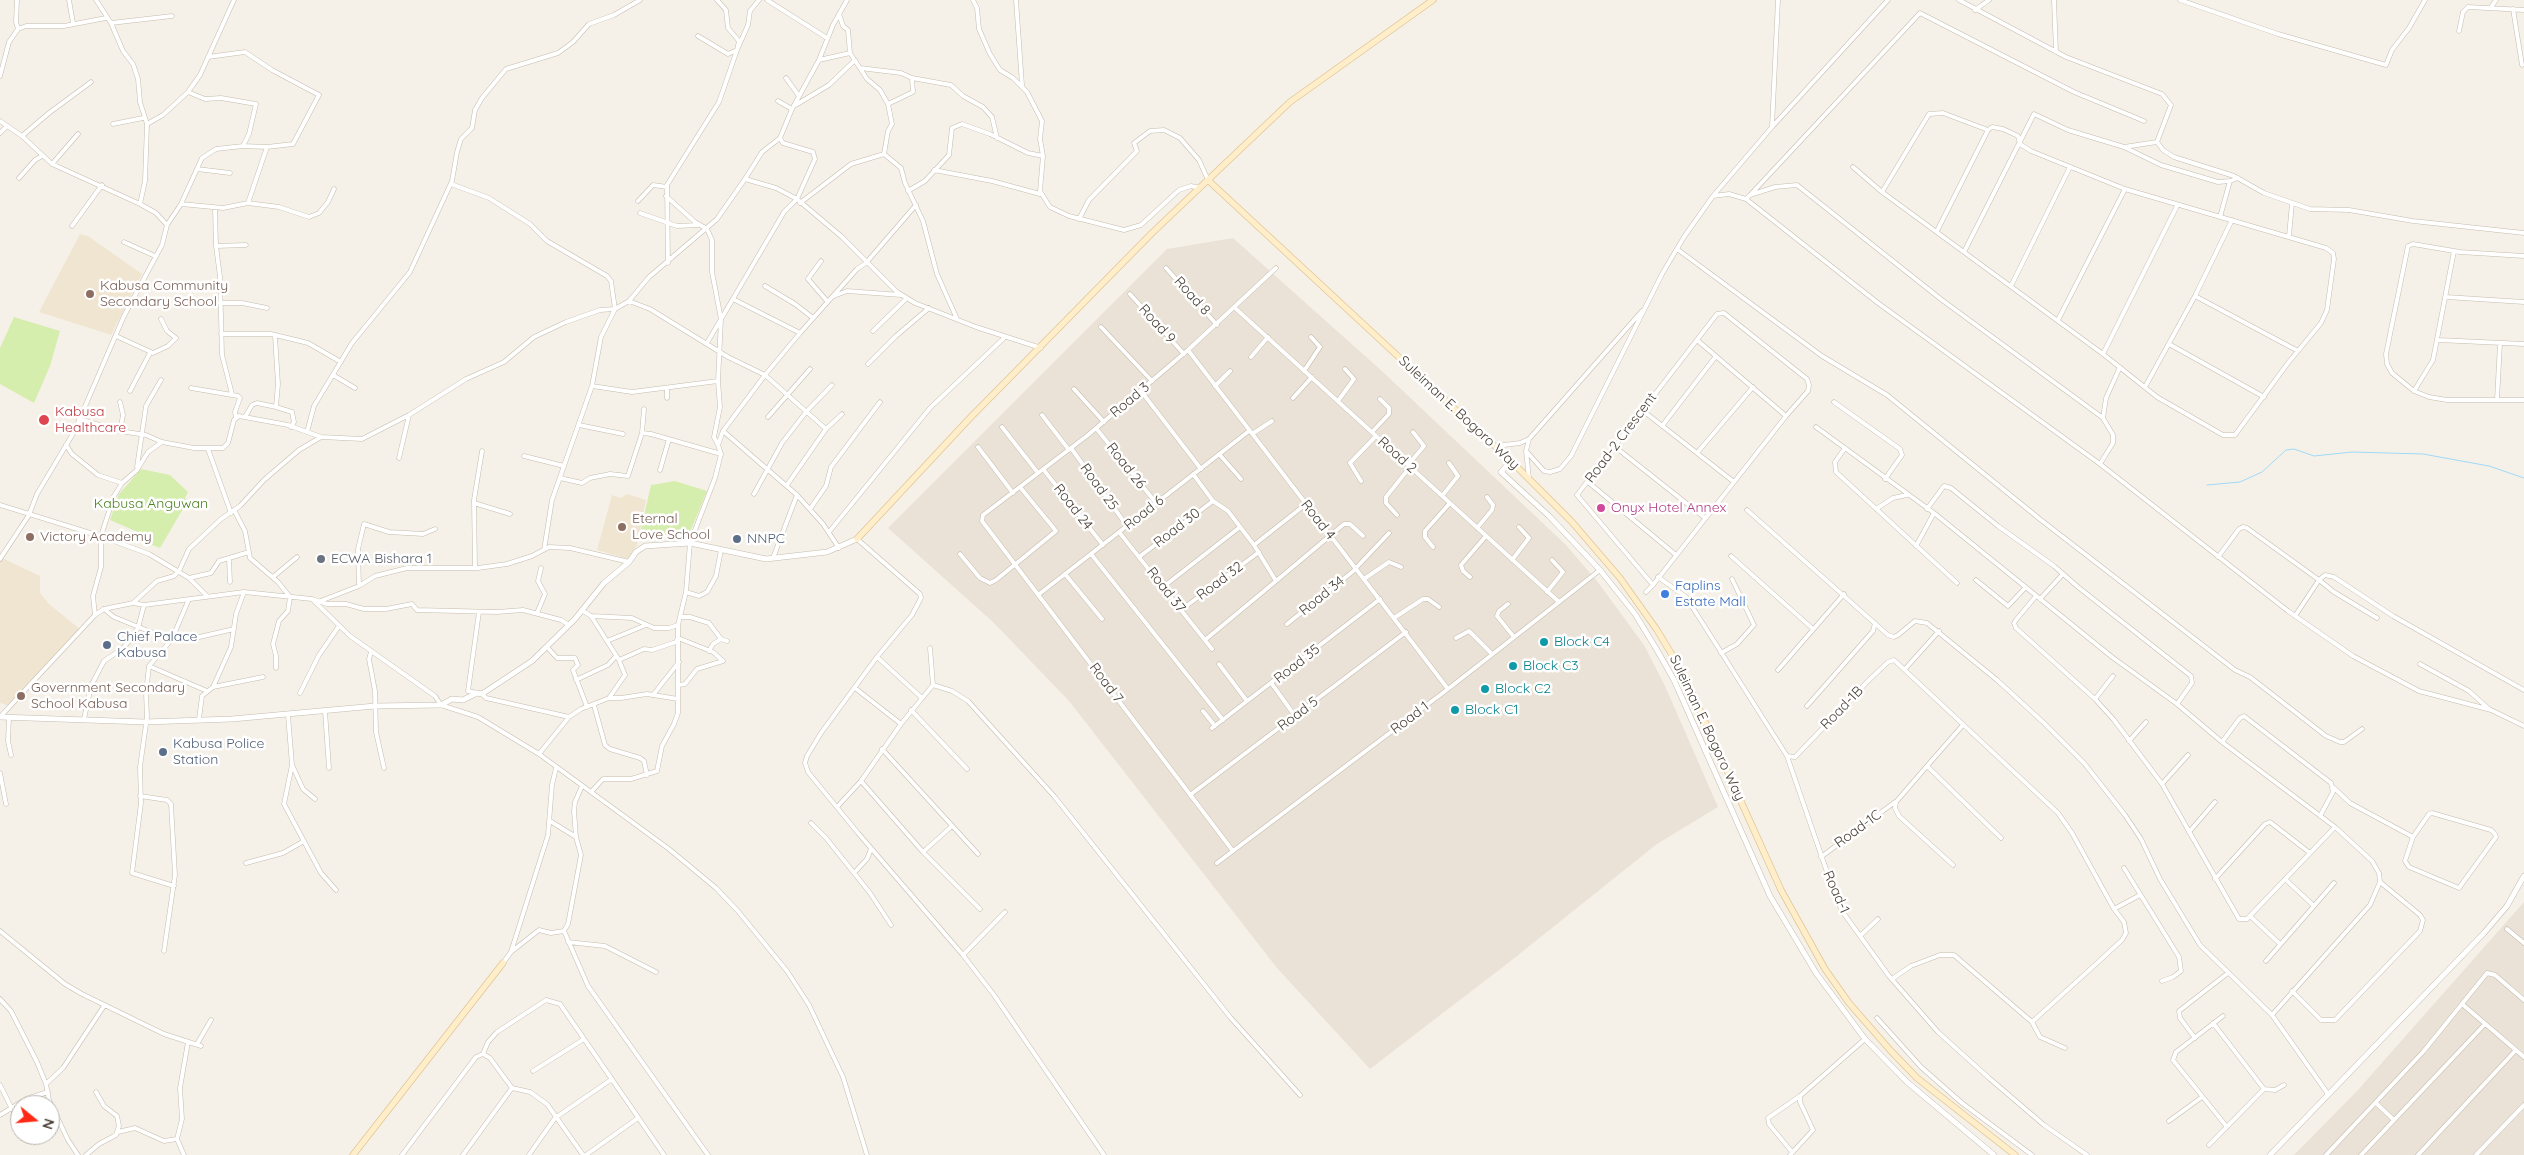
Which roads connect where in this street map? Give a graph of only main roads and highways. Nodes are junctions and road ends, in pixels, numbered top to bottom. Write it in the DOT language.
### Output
graph roads {
  1 [pos="1433,0"];
  2 [pos="1209,181"];
  3 [pos="858,539"];
  4 [pos="503,962"];
  5 [pos="353,1155"];
  6 [pos="2015,1155"];
  1 -- 2 [label="main road"];
  2 -- 3 [label="main road"];
  2 -- 6 [label="main road, Suleiman E. Bogoro Way"];
  4 -- 5 [label="main road"];
}
